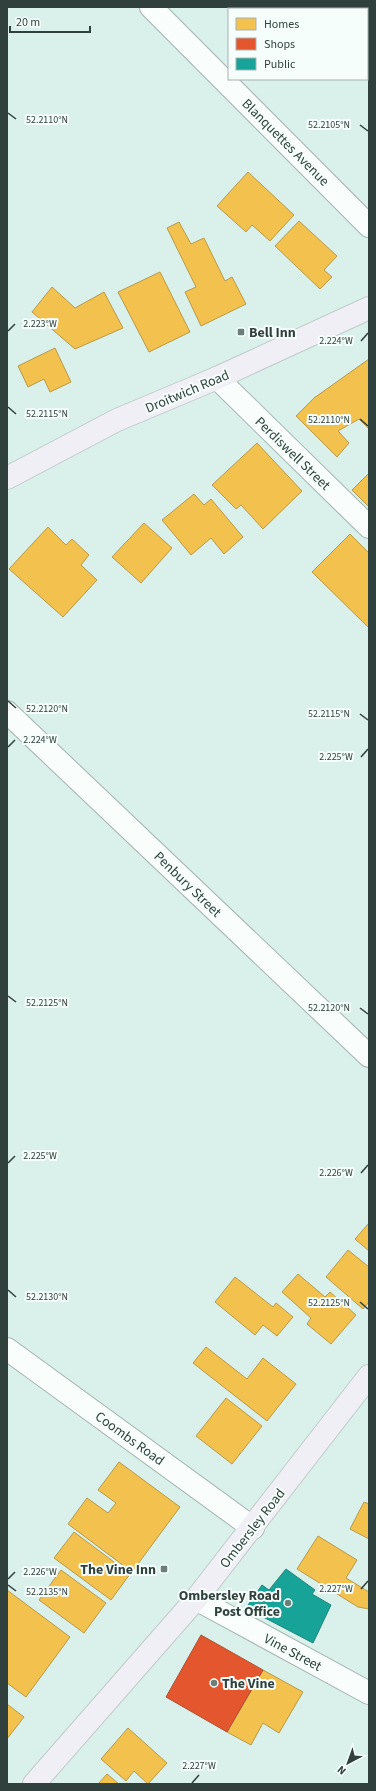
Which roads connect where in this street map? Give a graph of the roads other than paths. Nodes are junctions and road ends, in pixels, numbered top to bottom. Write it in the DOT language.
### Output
graph roads {
  1 [pos="151,7"];
  2 [pos="369,226"];
  3 [pos="369,308"];
  4 [pos="217,378"];
  5 [pos="7,478"];
  6 [pos="369,527"];
  7 [pos="7,712"];
  8 [pos="369,1056"];
  9 [pos="7,1349"];
  10 [pos="369,1376"];
  11 [pos="253,1528"];
  12 [pos="196,1599"];
  13 [pos="369,1693"];
  14 [pos="34,1784"];
  1 -- 2 [label="street, Blanquettes Avenue"];
  3 -- 4 [label="main road, Droitwich Road"];
  4 -- 5 [label="main road, Droitwich Road"];
  4 -- 6 [label="street, Perdiswell Street"];
  7 -- 8 [label="street, Penbury Street"];
  9 -- 11 [label="street, Coombs Road"];
  10 -- 11 [label="main road, Ombersley Road"];
  11 -- 12 [label="main road, Ombersley Road"];
  12 -- 13 [label="street, Vine Street"];
  12 -- 14 [label="main road, Ombersley Road"];
}
